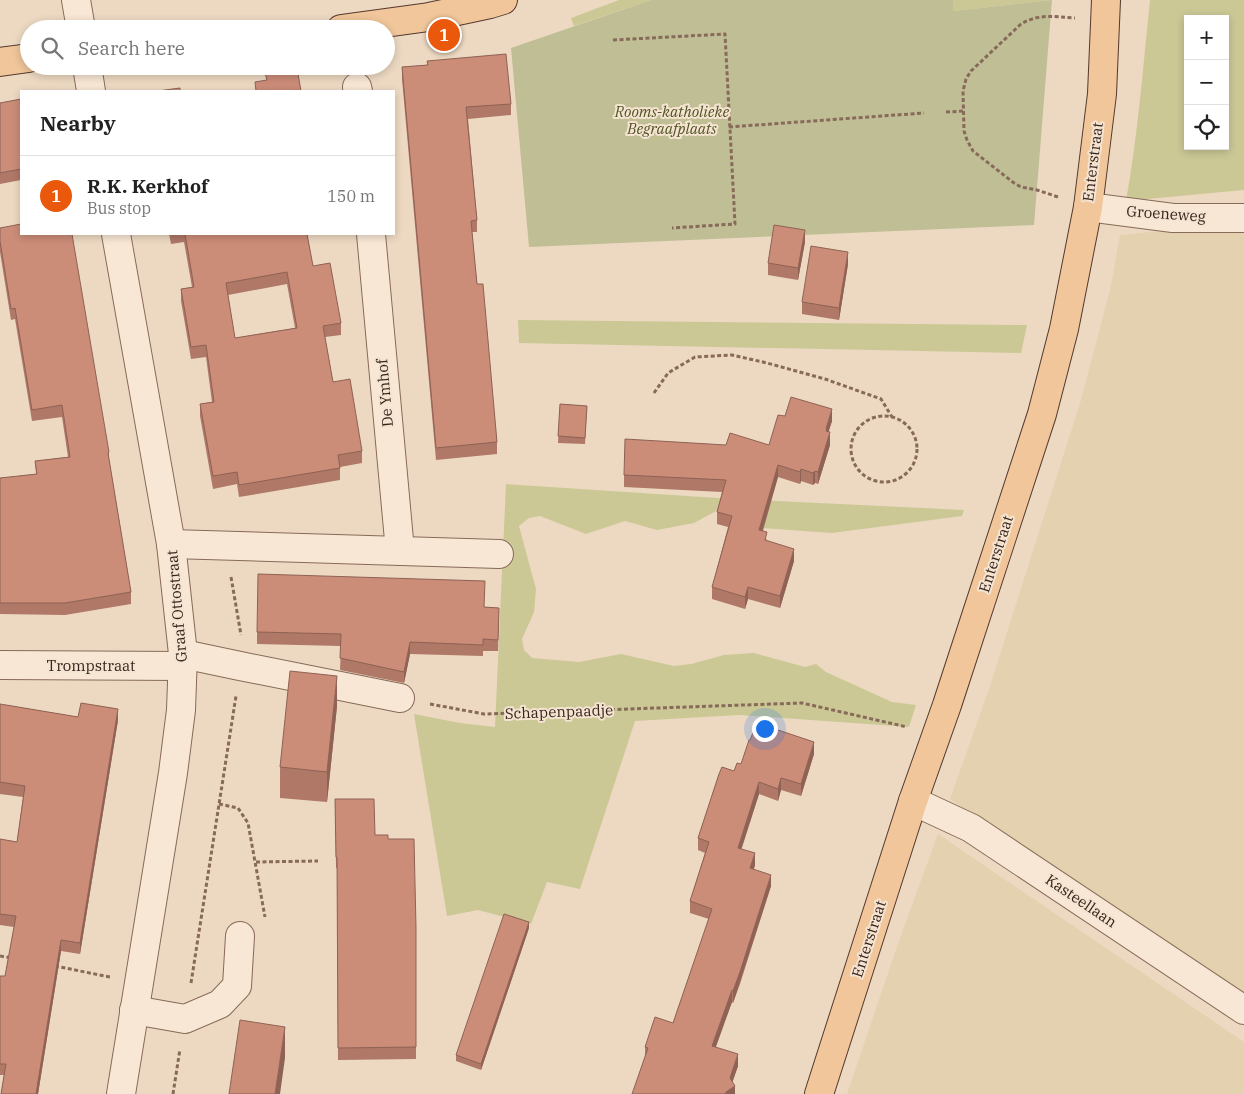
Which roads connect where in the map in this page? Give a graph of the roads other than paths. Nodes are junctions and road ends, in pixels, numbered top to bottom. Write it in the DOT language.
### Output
graph roads {
  1 [pos="76,0"];
  2 [pos="503,0"];
  3 [pos="1106,10"];
  4 [pos="79,20"];
  5 [pos="395,22"];
  6 [pos="20,59"];
  7 [pos="0,62"];
  8 [pos="88,75"];
  9 [pos="91,90"];
  10 [pos="1088,207"];
  11 [pos="1244,218"];
  12 [pos="116,235"];
  13 [pos="371,235"];
  14 [pos="171,544"];
  15 [pos="400,551"];
  16 [pos="499,554"];
  17 [pos="183,660"];
  18 [pos="0,665"];
  19 [pos="400,698"];
  20 [pos="913,801"];
  21 [pos="240,936"];
  22 [pos="134,1010"];
  23 [pos="1244,1010"];
  24 [pos="121,1094"];
  25 [pos="819,1094"];
  1 -- 4 [label="street"];
  2 -- 5 [label="main road"];
  3 -- 10 [label="main road, Enterstraat"];
  6 -- 7 [label="main road"];
  8 -- 9 [label="street"];
  10 -- 11 [label="street, Groeneweg"];
  10 -- 20 [label="main road, Enterstraat"];
  12 -- 14 [label="street, Graaf Ottostraat"];
  13 -- 15 [label="street, De Ymhof"];
  14 -- 15 [label="street"];
  14 -- 17 [label="street, Graaf Ottostraat"];
  15 -- 16 [label="street"];
  17 -- 18 [label="street, Trompstraat"];
  17 -- 19 [label="street"];
  17 -- 22 [label="street, Graaf Ottostraat"];
  20 -- 23 [label="street, Kasteellaan"];
  20 -- 25 [label="main road, Enterstraat"];
  21 -- 22 [label="street"];
  22 -- 24 [label="street, Graaf Ottostraat"];
}
